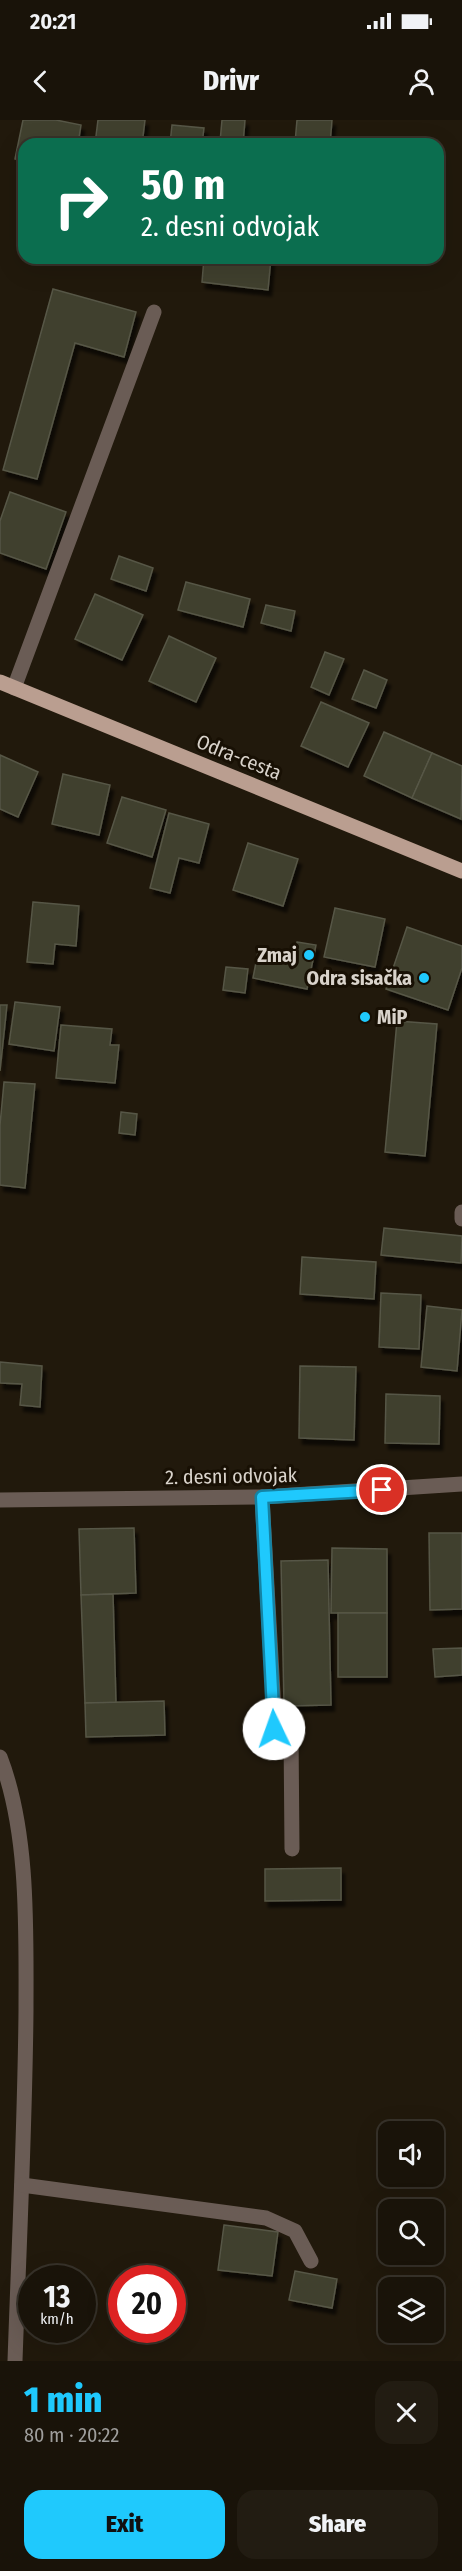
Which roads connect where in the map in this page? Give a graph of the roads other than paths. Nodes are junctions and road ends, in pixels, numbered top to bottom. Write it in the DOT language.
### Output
graph roads {
  1 [pos="154,312"];
  2 [pos="7,685"];
  3 [pos="462,871"];
  4 [pos="462,1212"];
  5 [pos="462,1219"];
  6 [pos="462,1484"];
  7 [pos="262,1497"];
  8 [pos="0,1500"];
  9 [pos="0,1757"];
  10 [pos="292,1849"];
  11 [pos="22,2185"];
  12 [pos="311,2260"];
  13 [pos="15,2361"];
  1 -- 2 [label="street"];
  2 -- 3 [label="main road, Odra-cesta"];
  4 -- 5 [label="street"];
  6 -- 7 [label="street, 2. desni odvojak"];
  7 -- 8 [label="street, 2. desni odvojak"];
  7 -- 10 [label="street"];
  9 -- 11 [label="street"];
  11 -- 12 [label="street"];
  11 -- 13 [label="street"];
}
